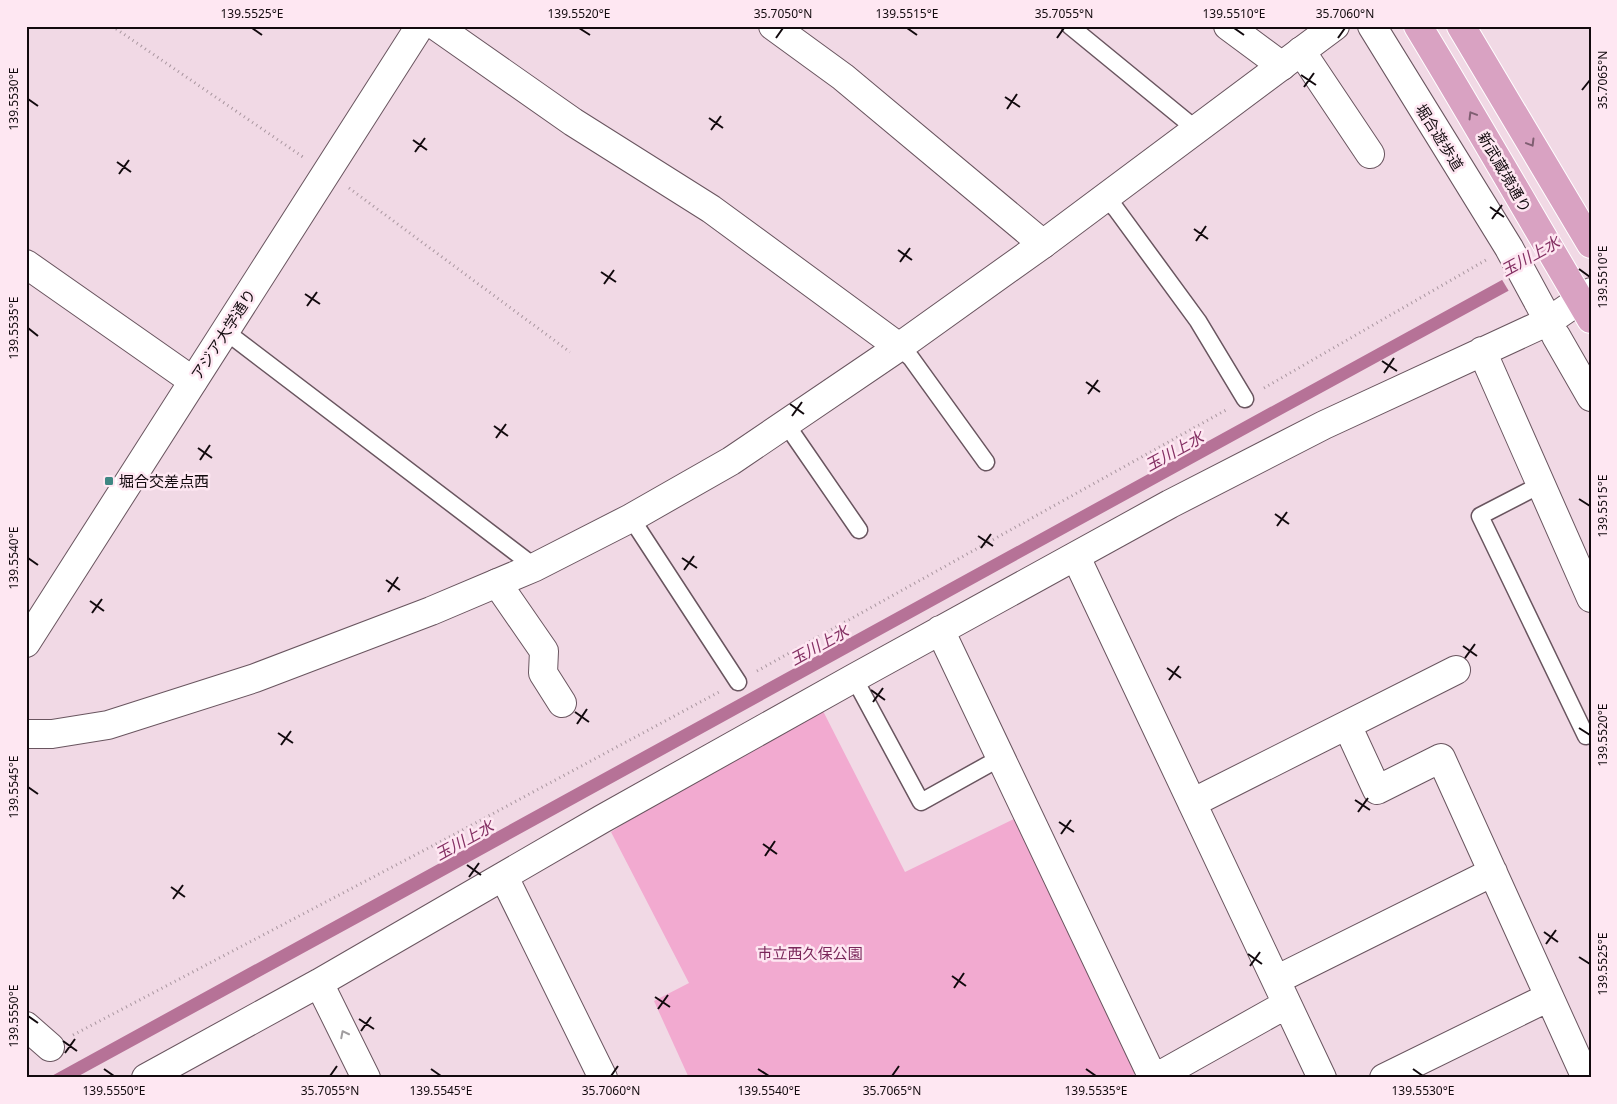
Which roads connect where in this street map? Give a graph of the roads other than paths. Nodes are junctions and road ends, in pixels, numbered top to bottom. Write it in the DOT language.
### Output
graph roads {
  1 [pos="420,26"];
  2 [pos="436,26"];
  3 [pos="1070,26"];
  4 [pos="1228,26"];
  5 [pos="1335,26"];
  6 [pos="1372,26"];
  7 [pos="1418,26"];
  8 [pos="1461,26"];
  9 [pos="782,29"];
  10 [pos="1292,59"];
  11 [pos="1197,130"];
  12 [pos="1370,154"];
  13 [pos="1105,197"];
  14 [pos="1043,244"];
  15 [pos="1591,244"];
  16 [pos="26,264"];
  17 [pos="1584,300"];
  18 [pos="1542,309"];
  19 [pos="225,331"];
  20 [pos="1556,336"];
  21 [pos="899,347"];
  22 [pos="1482,351"];
  23 [pos="193,381"];
  24 [pos="1591,397"];
  25 [pos="1245,399"];
  26 [pos="786,424"];
  27 [pos="986,462"];
  28 [pos="1540,484"];
  29 [pos="631,518"];
  30 [pos="859,530"];
  31 [pos="1076,557"];
  32 [pos="535,567"];
  33 [pos="497,583"];
  34 [pos="1591,598"];
  35 [pos="940,630"];
  36 [pos="26,643"];
  37 [pos="1456,670"];
  38 [pos="854,678"];
  39 [pos="738,682"];
  40 [pos="562,703"];
  41 [pos="1347,725"];
  42 [pos="26,734"];
  43 [pos="1591,735"];
  44 [pos="1000,758"];
  45 [pos="1192,803"];
  46 [pos="1493,872"];
  47 [pos="504,877"];
  48 [pos="1276,980"];
  49 [pos="319,983"];
  50 [pos="1549,997"];
  51 [pos="1288,1004"];
  52 [pos="26,1026"];
  53 [pos="50,1047"];
  54 [pos="146,1078"];
  55 [pos="366,1078"];
  56 [pos="603,1078"];
  57 [pos="1154,1078"];
  58 [pos="1322,1078"];
  59 [pos="1384,1078"];
  60 [pos="1586,1078"];
  1 -- 19 [label="street, アジア大学通り"];
  2 -- 21 [label="street"];
  3 -- 11 [label="lane"];
  4 -- 10 [label="street"];
  5 -- 10 [label="street"];
  6 -- 18 [label="street, 堀合遊歩道"];
  17 -- 7 [label="main road, 新武蔵境通り, one-way"];
  8 -- 15 [label="main road, one-way"];
  9 -- 14 [label="street"];
  10 -- 11 [label="street"];
  10 -- 12 [label="street"];
  11 -- 13 [label="street"];
  13 -- 14 [label="street"];
  13 -- 25 [label="lane"];
  14 -- 21 [label="street"];
  16 -- 23 [label="street"];
  17 -- 22 [label="street"];
  19 -- 23 [label="street, アジア大学通り"];
  19 -- 32 [label="lane"];
  20 -- 24 [label="street"];
  21 -- 26 [label="street"];
  21 -- 27 [label="lane"];
  22 -- 28 [label="street"];
  22 -- 31 [label="street"];
  23 -- 36 [label="street, アジア大学通り"];
  26 -- 29 [label="street"];
  26 -- 30 [label="lane"];
  28 -- 34 [label="street"];
  28 -- 43 [label="lane"];
  29 -- 32 [label="street"];
  29 -- 39 [label="lane"];
  31 -- 35 [label="street"];
  31 -- 45 [label="street"];
  32 -- 33 [label="street"];
  33 -- 40 [label="street"];
  33 -- 42 [label="street"];
  35 -- 38 [label="street"];
  35 -- 44 [label="street"];
  37 -- 41 [label="street"];
  38 -- 44 [label="lane"];
  38 -- 47 [label="street"];
  41 -- 45 [label="street"];
  41 -- 46 [label="street"];
  44 -- 57 [label="street"];
  45 -- 48 [label="street"];
  46 -- 48 [label="street"];
  46 -- 50 [label="street"];
  47 -- 49 [label="street"];
  47 -- 56 [label="street"];
  48 -- 51 [label="street"];
  49 -- 54 [label="street"];
  55 -- 49 [label="street, one-way"];
  50 -- 59 [label="street"];
  50 -- 60 [label="street"];
  51 -- 57 [label="street"];
  51 -- 58 [label="street"];
  52 -- 53 [label="street"];
}
